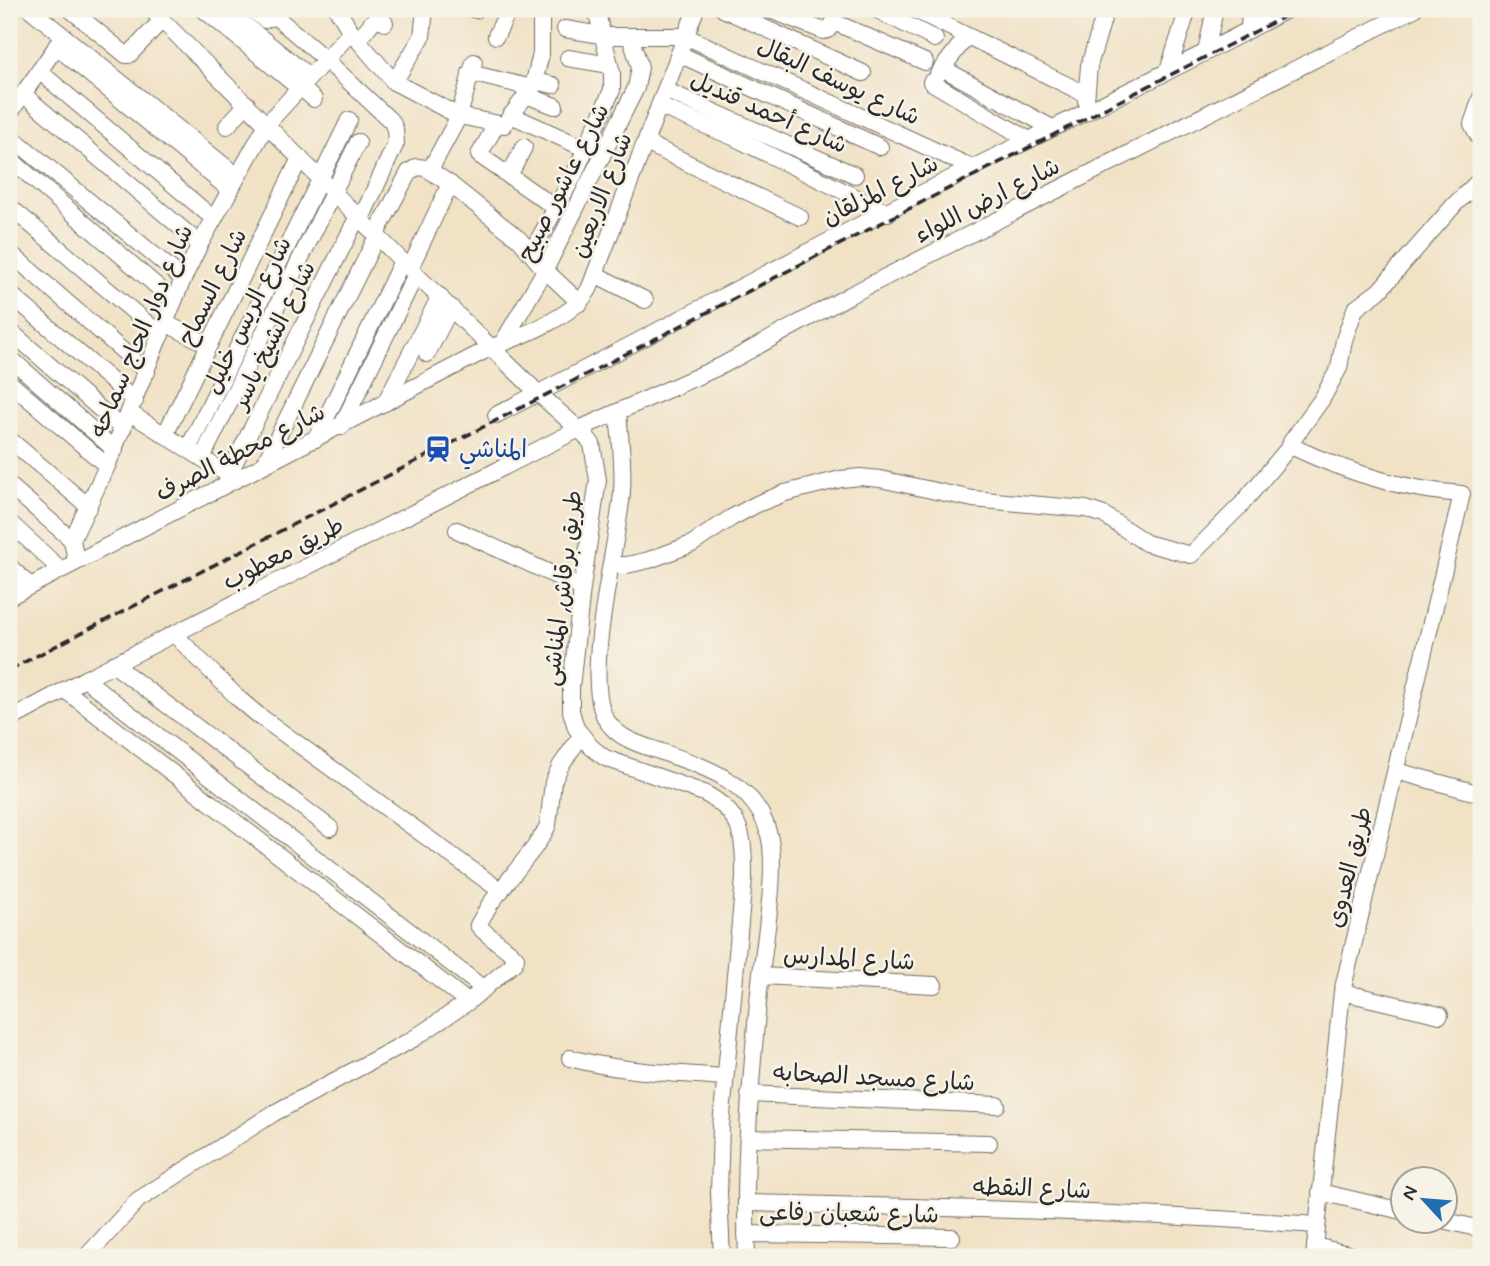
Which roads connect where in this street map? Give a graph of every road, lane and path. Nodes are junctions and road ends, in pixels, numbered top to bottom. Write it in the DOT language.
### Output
graph roads {
  1 [pos="30,9"];
  2 [pos="69,9"];
  3 [pos="203,9"];
  4 [pos="225,9"];
  5 [pos="251,9"];
  6 [pos="337,9"];
  7 [pos="425,9"];
  8 [pos="509,9"];
  9 [pos="541,9"];
  10 [pos="596,9"];
  11 [pos="696,9"];
  12 [pos="723,9"];
  13 [pos="768,9"];
  14 [pos="875,9"];
  15 [pos="913,9"];
  16 [pos="1106,9"];
  17 [pos="1188,9"];
  18 [pos="1215,9"];
  19 [pos="1250,9"];
  20 [pos="1288,9"];
  21 [pos="1414,9"];
  22 [pos="156,14"];
  23 [pos="385,23"];
  24 [pos="565,30"];
  25 [pos="1249,30"];
  26 [pos="940,32"];
  27 [pos="355,36"];
  28 [pos="496,36"];
  29 [pos="602,36"];
  30 [pos="630,36"];
  31 [pos="685,36"];
  32 [pos="967,36"];
  33 [pos="60,41"];
  34 [pos="1206,52"];
  35 [pos="679,54"];
  36 [pos="568,58"];
  37 [pos="326,60"];
  38 [pos="610,65"];
  39 [pos="942,68"];
  40 [pos="39,71"];
  41 [pos="1168,71"];
  42 [pos="863,74"];
  43 [pos="926,75"];
  44 [pos="393,81"];
  45 [pos="303,84"];
  46 [pos="553,85"];
  47 [pos="531,88"];
  48 [pos="665,90"];
  49 [pos="23,94"];
  50 [pos="1085,94"];
  51 [pos="1481,97"];
  52 [pos="314,99"];
  53 [pos="247,104"];
  54 [pos="375,106"];
  55 [pos="555,106"];
  56 [pos="659,106"];
  57 [pos="1087,111"];
  58 [pos="9,114"];
  59 [pos="511,115"];
  60 [pos="459,116"];
  61 [pos="349,120"];
  62 [pos="267,124"];
  63 [pos="496,125"];
  64 [pos="227,126"];
  65 [pos="1052,128"];
  66 [pos="9,135"];
  67 [pos="1028,140"];
  68 [pos="1481,141"];
  69 [pos="358,142"];
  70 [pos="646,143"];
  71 [pos="524,147"];
  72 [pos="880,147"];
  73 [pos="586,149"];
  74 [pos="9,158"];
  75 [pos="300,158"];
  76 [pos="133,160"];
  77 [pos="973,168"];
  78 [pos="429,170"];
  79 [pos="120,176"];
  80 [pos="509,176"];
  81 [pos="855,176"];
  82 [pos="1480,177"];
  83 [pos="321,179"];
  84 [pos="233,183"];
  85 [pos="450,184"];
  86 [pos="334,192"];
  87 [pos="9,206"];
  88 [pos="555,208"];
  89 [pos="888,213"];
  90 [pos="359,217"];
  91 [pos="800,217"];
  92 [pos="214,219"];
  93 [pos="377,235"];
  94 [pos="200,244"];
  95 [pos="9,252"];
  96 [pos="531,253"];
  97 [pos="409,268"];
  98 [pos="545,270"];
  99 [pos="595,274"];
  100 [pos="183,279"];
  101 [pos="9,293"];
  102 [pos="645,300"];
  103 [pos="174,301"];
  104 [pos="445,302"];
  105 [pos="580,303"];
  106 [pos="163,329"];
  107 [pos="9,330"];
  108 [pos="209,345"];
  109 [pos="497,345"];
  110 [pos="426,354"];
  111 [pos="9,357"];
  112 [pos="147,372"];
  113 [pos="9,382"];
  114 [pos="538,393"];
  115 [pos="385,402"];
  116 [pos="132,407"];
  117 [pos="614,414"];
  118 [pos="496,415"];
  119 [pos="579,424"];
  120 [pos="341,426"];
  121 [pos="123,429"];
  122 [pos="165,435"];
  123 [pos="9,439"];
  124 [pos="316,439"];
  125 [pos="1291,445"];
  126 [pos="114,450"];
  127 [pos="195,454"];
  128 [pos="265,463"];
  129 [pos="107,466"];
  130 [pos="232,476"];
  131 [pos="9,485"];
  132 [pos="89,507"];
  133 [pos="9,522"];
  134 [pos="457,530"];
  135 [pos="72,540"];
  136 [pos="76,561"];
  137 [pos="611,565"];
  138 [pos="9,566"];
  139 [pos="61,569"];
  140 [pos="30,586"];
  141 [pos="582,588"];
  142 [pos="9,597"];
  143 [pos="174,634"];
  144 [pos="113,664"];
  145 [pos="85,679"];
  146 [pos="65,690"];
  147 [pos="9,720"];
  148 [pos="581,736"];
  149 [pos="1396,771"];
  150 [pos="1481,794"];
  151 [pos="330,828"];
  152 [pos="744,879"];
  153 [pos="771,880"];
  154 [pos="501,891"];
  155 [pos="761,976"];
  156 [pos="934,985"];
  157 [pos="484,989"];
  158 [pos="1342,992"];
  159 [pos="468,1002"];
  160 [pos="1440,1014"];
  161 [pos="570,1058"];
  162 [pos="725,1077"];
  163 [pos="749,1094"];
  164 [pos="997,1105"];
  165 [pos="748,1138"];
  166 [pos="989,1143"];
  167 [pos="1320,1192"];
  168 [pos="746,1203"];
  169 [pos="1388,1208"];
  170 [pos="1458,1224"];
  171 [pos="1317,1225"];
  172 [pos="1481,1229"];
  173 [pos="746,1234"];
  174 [pos="952,1237"];
  175 [pos="1314,1252"];
  176 [pos="86,1257"];
  177 [pos="722,1257"];
  178 [pos="747,1257"];
  179 [pos="1360,1257"];
  1 -- 33 [label="street"];
  2 -- 22 [label="street"];
  3 -- 45 [label="street"];
  4 -- 45 [label="street"];
  5 -- 37 [label="street, شارع الشيخ ياسر"];
  6 -- 27 [label="street"];
  7 -- 44 [label="street"];
  8 -- 28 [label="street"];
  9 -- 47 [label="street"];
  10 -- 29 [label="street"];
  11 -- 31 [label="street, شارع الاربعين"];
  12 -- 42 [label="street"];
  13 -- 43 [label="street"];
  14 -- 26 [label="street"];
  15 -- 26 [label="street"];
  16 -- 50 [label="street"];
  17 -- 41 [label="street"];
  18 -- 34 [label="street"];
  19 -- 25 [label="street"];
  20 -- 25 [label="street, شارع المزلقان"];
  21 -- 117 [label="street, شارع ارض اللواء"];
  22 -- 53 [label="street, طريق برقاش, المناشى"];
  23 -- 27 [label="street, شارع دوار الحاج سماحه"];
  24 -- 29 [label="street"];
  25 -- 34 [label="street, شارع المزلقان"];
  26 -- 32 [label="street"];
  26 -- 43 [label="street"];
  27 -- 37 [label="street, شارع دوار الحاج سماحه"];
  27 -- 44 [label="street"];
  29 -- 30 [label="street"];
  29 -- 38 [label="street"];
  30 -- 31 [label="street"];
  30 -- 98 [label="street, شارع عاشور صبيح"];
  31 -- 35 [label="street, شارع الاربعين"];
  31 -- 77 [label="street, شارع يوسف البقال"];
  32 -- 39 [label="street"];
  32 -- 50 [label="street"];
  33 -- 40 [label="street"];
  33 -- 84 [label="street"];
  34 -- 41 [label="street, شارع المزلقان"];
  35 -- 48 [label="street, شارع الاربعين"];
  35 -- 72 [label="street"];
  36 -- 38 [label="street"];
  37 -- 45 [label="street, شارع دوار الحاج سماحه"];
  37 -- 54 [label="street, شارع الشيخ ياسر"];
  38 -- 73 [label="street"];
  39 -- 43 [label="street"];
  39 -- 65 [label="street"];
  40 -- 49 [label="street"];
  40 -- 92 [label="street"];
  41 -- 57 [label="street, شارع المزلقان"];
  43 -- 67 [label="street"];
  44 -- 54 [label="street"];
  44 -- 60 [label="street"];
  45 -- 52 [label="street"];
  45 -- 62 [label="street, شارع دوار الحاج سماحه"];
  46 -- 47 [label="street"];
  47 -- 55 [label="street"];
  47 -- 59 [label="street"];
  47 -- 60 [label="street"];
  48 -- 56 [label="street, شارع الاربعين"];
  48 -- 81 [label="street, شارع أحمد قنديل"];
  49 -- 58 [label="street"];
  49 -- 79 [label="street"];
  50 -- 57 [label="street"];
  51 -- 68 [label="street"];
  53 -- 62 [label="street, طريق برقاش, المناشى"];
  53 -- 64 [label="street"];
  54 -- 90 [label="street, شارع الشيخ ياسر"];
  56 -- 70 [label="street, شارع الاربعين"];
  56 -- 89 [label="street"];
  57 -- 65 [label="street, شارع المزلقان"];
  59 -- 63 [label="street"];
  59 -- 73 [label="street"];
  60 -- 63 [label="street"];
  60 -- 78 [label="street"];
  61 -- 83 [label="street"];
  62 -- 75 [label="street, طريق برقاش, المناشى"];
  62 -- 84 [label="street, شارع دوار الحاج سماحه"];
  63 -- 80 [label="street"];
  65 -- 67 [label="street, شارع المزلقان"];
  66 -- 100 [label="street"];
  67 -- 77 [label="street, شارع المزلقان"];
  69 -- 86 [label="street, شارع الريس خليل"];
  70 -- 91 [label="street"];
  70 -- 99 [label="street, شارع الاربعين"];
  71 -- 80 [label="street"];
  73 -- 88 [label="street"];
  74 -- 103 [label="street"];
  75 -- 83 [label="street, طريق برقاش, المناشى"];
  75 -- 108 [label="street, شارع السماح"];
  76 -- 79 [label="street"];
  77 -- 89 [label="street, شارع المزلقان"];
  78 -- 85 [label="street"];
  78 -- 93 [label="street"];
  79 -- 94 [label="street"];
  80 -- 88 [label="street"];
  82 -- 125 [label="street"];
  83 -- 86 [label="street, طريق برقاش, المناشى"];
  83 -- 127 [label="street"];
  84 -- 92 [label="street, شارع دوار الحاج سماحه"];
  85 -- 96 [label="street"];
  85 -- 97 [label="street"];
  86 -- 90 [label="street, طريق برقاش, المناشى"];
  86 -- 127 [label="street, شارع الريس خليل"];
  87 -- 106 [label="street"];
  88 -- 96 [label="street"];
  89 -- 114 [label="street, شارع المزلقان"];
  90 -- 93 [label="street, طريق برقاش, المناشى"];
  90 -- 130 [label="street, شارع الشيخ ياسر"];
  92 -- 94 [label="street, شارع دوار الحاج سماحه"];
  93 -- 97 [label="street, طريق برقاش, المناشى"];
  93 -- 128 [label="street"];
  94 -- 100 [label="street, شارع دوار الحاج سماحه"];
  95 -- 112 [label="street"];
  96 -- 98 [label="street"];
  97 -- 104 [label="street, طريق برقاش, المناشى"];
  97 -- 120 [label="street"];
  97 -- 124 [label="street"];
  98 -- 105 [label="street"];
  98 -- 109 [label="street, شارع عاشور صبيح"];
  99 -- 102 [label="street"];
  99 -- 105 [label="street, شارع الاربعين"];
  100 -- 103 [label="street, شارع دوار الحاج سماحه"];
  101 -- 116 [label="street"];
  103 -- 106 [label="street, شارع دوار الحاج سماحه"];
  104 -- 109 [label="street, طريق برقاش, المناشى"];
  104 -- 110 [label="street"];
  104 -- 115 [label="street"];
  105 -- 109 [label="street"];
  106 -- 108 [label="street"];
  106 -- 112 [label="street, شارع دوار الحاج سماحه"];
  107 -- 121 [label="street"];
  108 -- 122 [label="street, شارع السماح"];
  109 -- 114 [label="street, طريق برقاش, المناشى"];
  109 -- 115 [label="street, شارع محطة الصرف"];
  111 -- 126 [label="street"];
  112 -- 116 [label="street, شارع دوار الحاج سماحه"];
  113 -- 129 [label="street"];
  114 -- 118 [label="street, شارع المزلقان"];
  114 -- 119 [label="street, طريق برقاش, المناشى"];
  115 -- 120 [label="street, شارع محطة الصرف"];
  116 -- 121 [label="street, شارع دوار الحاج سماحه"];
  116 -- 122 [label="street"];
  117 -- 119 [label="street, شارع ارض اللواء"];
  117 -- 137 [label="street, طريق برقاش, المناشى"];
  119 -- 141 [label="street, طريق برقاش, المناشى"];
  119 -- 143 [label="street, طريق معطوب"];
  120 -- 124 [label="street, شارع محطة الصرف"];
  121 -- 126 [label="street, شارع دوار الحاج سماحه"];
  122 -- 127 [label="street"];
  123 -- 132 [label="street"];
  124 -- 128 [label="street, شارع محطة الصرف"];
  125 -- 137 [label="street"];
  125 -- 149 [label="street, طريق العدوى"];
  126 -- 129 [label="street, شارع دوار الحاج سماحه"];
  127 -- 130 [label="street"];
  128 -- 130 [label="street, شارع محطة الصرف"];
  129 -- 132 [label="street, شارع دوار الحاج سماحه"];
  130 -- 136 [label="street, شارع محطة الصرف"];
  131 -- 135 [label="street"];
  132 -- 135 [label="street, شارع دوار الحاج سماحه"];
  133 -- 139 [label="street"];
  134 -- 141 [label="street"];
  135 -- 136 [label="street"];
  136 -- 139 [label="street, شارع محطة الصرف"];
  137 -- 153 [label="street, طريق برقاش, المناشى"];
  138 -- 140 [label="street"];
  139 -- 140 [label="street, شارع محطة الصرف"];
  140 -- 142 [label="street, شارع محطة الصرف"];
  141 -- 148 [label="street, طريق برقاش, المناشى"];
  143 -- 144 [label="street, طريق معطوب"];
  143 -- 154 [label="street"];
  144 -- 145 [label="street, طريق معطوب"];
  144 -- 151 [label="street"];
  145 -- 146 [label="street, طريق معطوب"];
  145 -- 157 [label="street"];
  146 -- 147 [label="street, طريق معطوب"];
  146 -- 159 [label="street"];
  148 -- 152 [label="street"];
  148 -- 154 [label="street"];
  149 -- 150 [label="street"];
  149 -- 158 [label="street, طريق العدوى"];
  152 -- 153 [label="street"];
  152 -- 162 [label="street"];
  153 -- 155 [label="street, طريق برقاش, المناشى"];
  154 -- 157 [label="street"];
  155 -- 156 [label="street, شارع المدارس"];
  155 -- 163 [label="street, طريق برقاش, المناشى"];
  157 -- 159 [label="street"];
  158 -- 160 [label="street"];
  158 -- 167 [label="street, طريق العدوى"];
  159 -- 176 [label="street"];
  161 -- 162 [label="street"];
  162 -- 177 [label="street"];
  163 -- 164 [label="street, شارع مسجد الصحابه"];
  163 -- 165 [label="street, طريق برقاش, المناشى"];
  165 -- 166 [label="street"];
  165 -- 168 [label="street, طريق برقاش, المناشى"];
  167 -- 169 [label="street"];
  167 -- 171 [label="street, طريق العدوى"];
  168 -- 171 [label="street, شارع النقطه"];
  168 -- 173 [label="street, طريق برقاش, المناشى"];
  170 -- 172 [label="street"];
  171 -- 175 [label="street, طريق العدوى"];
  173 -- 174 [label="street, شارع شعبان رفاعى"];
  173 -- 178 [label="street, طريق برقاش, المناشى"];
  175 -- 179 [label="street"];
}
